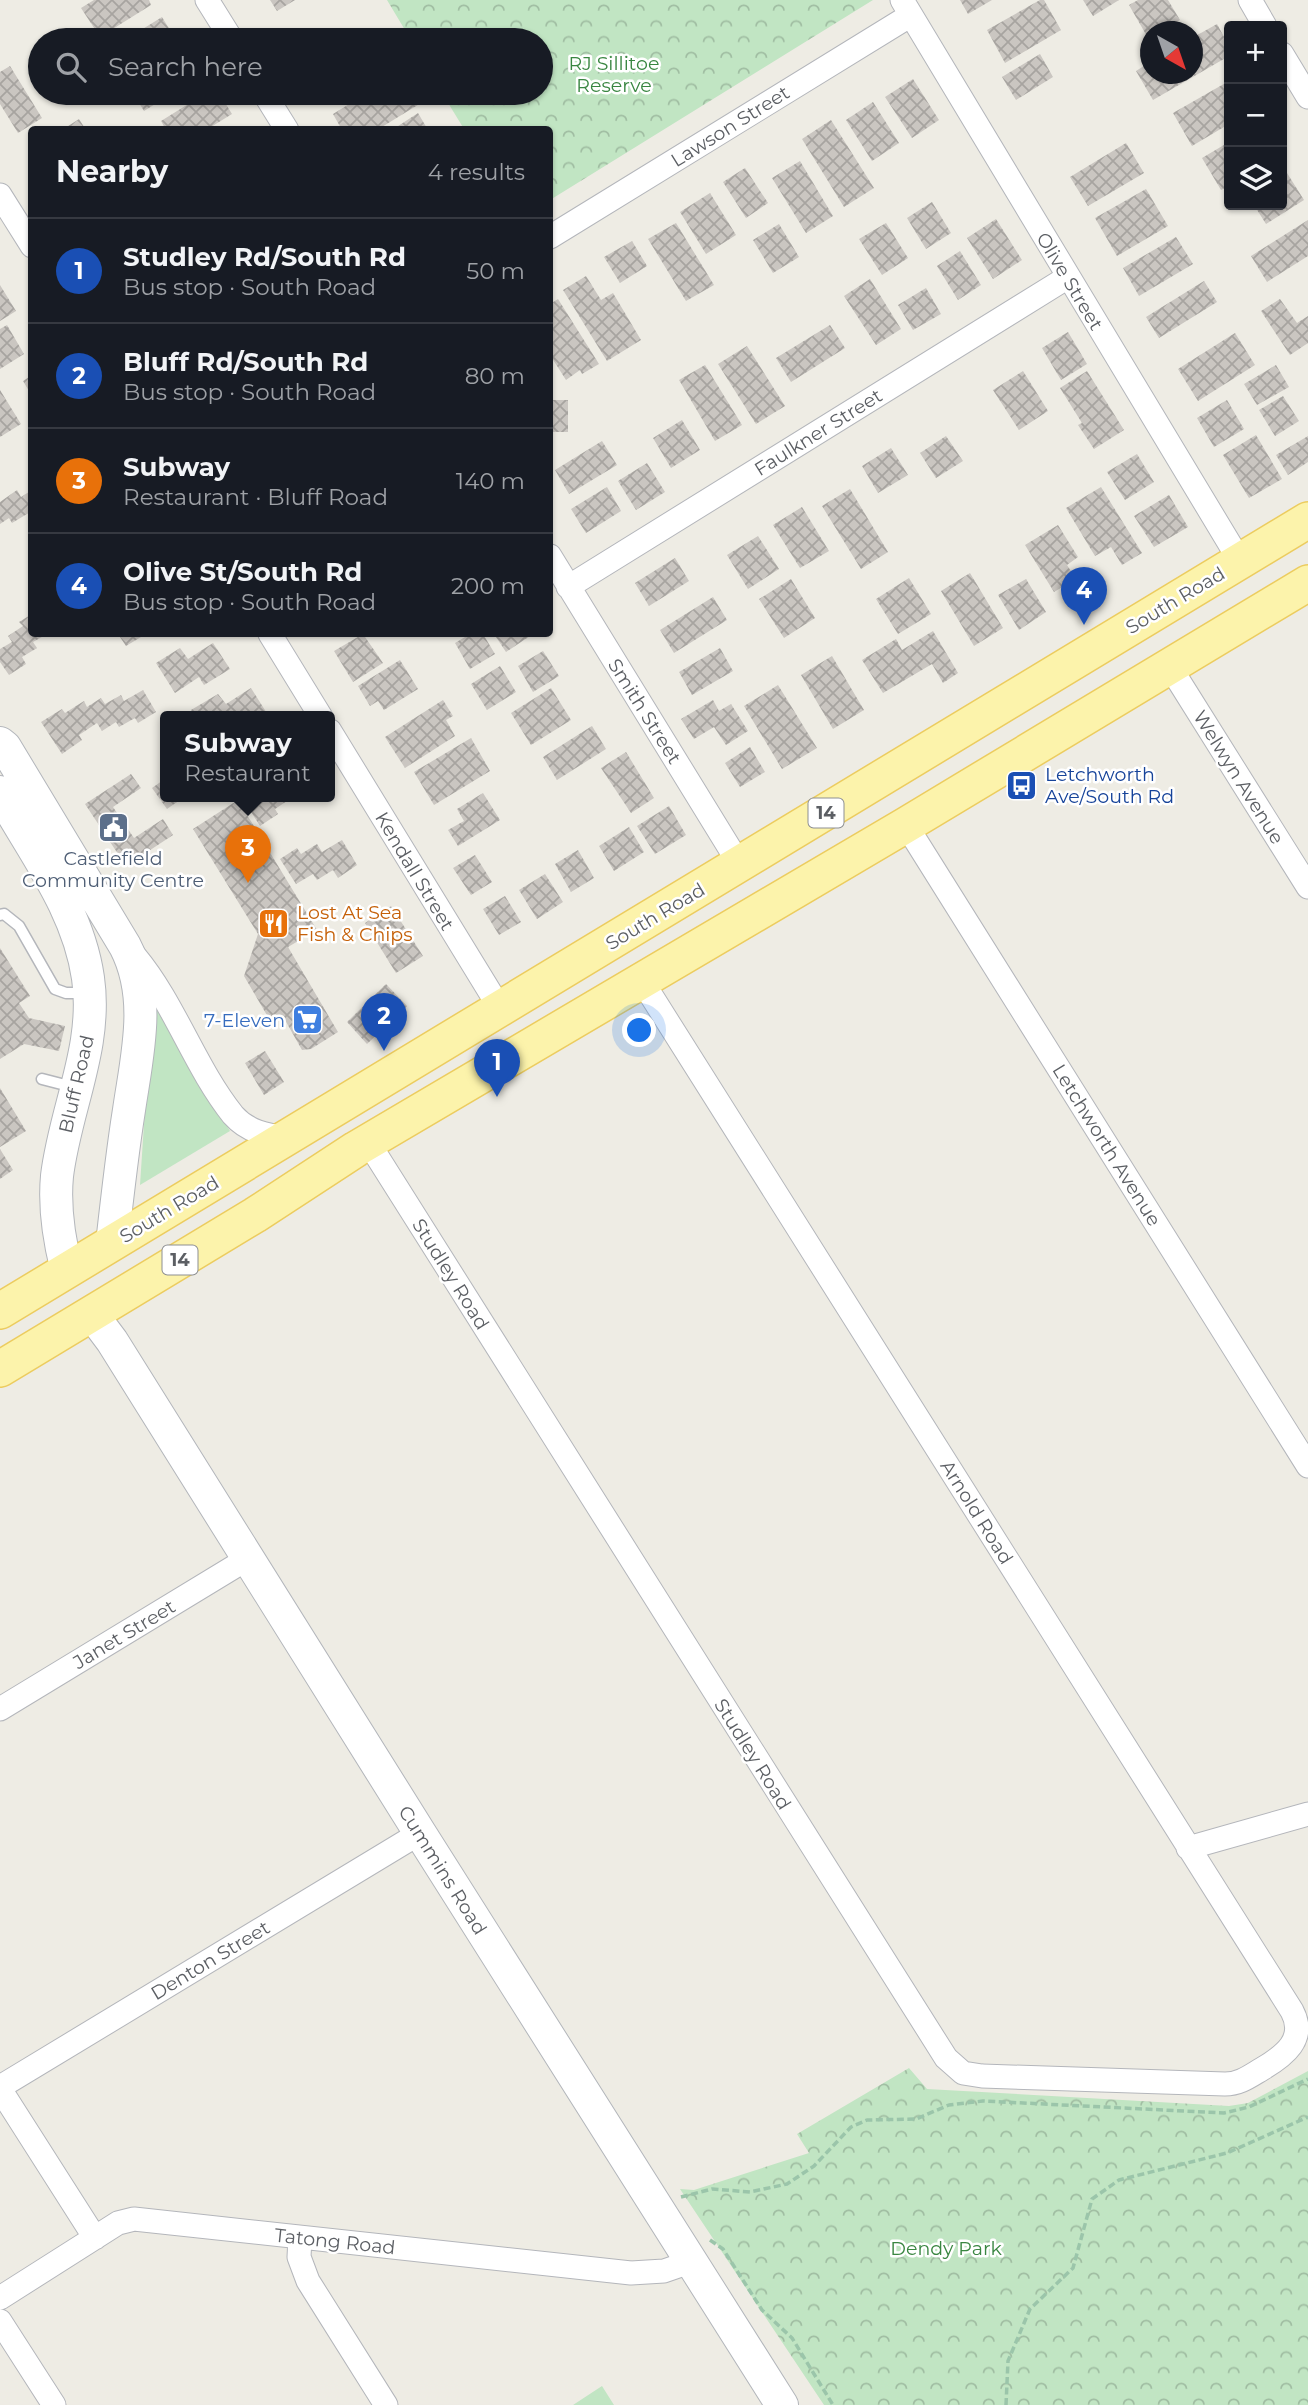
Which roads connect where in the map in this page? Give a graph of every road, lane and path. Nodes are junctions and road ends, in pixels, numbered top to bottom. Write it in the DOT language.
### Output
graph roads {
  1 [pos="207,0"];
  2 [pos="1250,0"];
  3 [pos="906,7"];
  4 [pos="1262,21"];
  5 [pos="224,28"];
  6 [pos="1287,62"];
  7 [pos="1308,97"];
  8 [pos="271,105"];
  9 [pos="285,126"];
  10 [pos="0,195"];
  11 [pos="553,235"];
  12 [pos="28,240"];
  13 [pos="1068,277"];
  14 [pos="1308,520"];
  15 [pos="553,561"];
  16 [pos="1240,561"];
  17 [pos="1308,583"];
  18 [pos="568,587"];
  19 [pos="1266,609"];
  20 [pos="272,637"];
  21 [pos="1170,667"];
  22 [pos="317,711"];
  23 [pos="335,739"];
  24 [pos="0,743"];
  25 [pos="0,792"];
  26 [pos="19,820"];
  27 [pos="906,825"];
  28 [pos="740,865"];
  29 [pos="1308,887"];
  30 [pos="0,915"];
  31 [pos="120,937"];
  32 [pos="642,981"];
  33 [pos="89,993"];
  34 [pos="501,1010"];
  35 [pos="524,1051"];
  36 [pos="42,1079"];
  37 [pos="78,1088"];
  38 [pos="288,1138"];
  39 [pos="368,1142"];
  40 [pos="237,1169"];
  41 [pos="262,1210"];
  42 [pos="112,1244"];
  43 [pos="67,1270"];
  44 [pos="0,1311"];
  45 [pos="101,1317"];
  46 [pos="0,1369"];
  47 [pos="1308,1465"];
  48 [pos="247,1559"];
  49 [pos="0,1709"];
  50 [pos="1308,1814"];
  51 [pos="420,1833"];
  52 [pos="1188,1848"];
  53 [pos="1291,2047"];
  54 [pos="1308,2079"];
  55 [pos="0,2088"];
  56 [pos="1308,2117"];
  57 [pos="654,2204"];
  58 [pos="704,2230"];
  59 [pos="95,2238"];
  60 [pos="300,2238"];
  61 [pos="690,2262"];
  62 [pos="0,2298"];
  63 [pos="0,2321"];
  64 [pos="54,2405"];
  65 [pos="386,2405"];
  66 [pos="782,2405"];
  67 [pos="833,2405"];
  68 [pos="1006,2405"];
  1 -- 5 [label="street"];
  2 -- 4 [label="street"];
  3 -- 11 [label="street, Lawson Street"];
  3 -- 13 [label="street, Olive Street"];
  6 -- 7 [label="street"];
  8 -- 9 [label="street"];
  10 -- 12 [label="street"];
  13 -- 16 [label="street, Olive Street"];
  13 -- 18 [label="street, Faulkner Street"];
  14 -- 16 [label="main road, South Road / 14"];
  15 -- 18 [label="street, Smith Street"];
  16 -- 19 [label="main road"];
  16 -- 28 [label="main road, South Road / 14"];
  17 -- 19 [label="main road, 14"];
  18 -- 28 [label="street, Smith Street"];
  19 -- 21 [label="main road, 14"];
  20 -- 22 [label="street"];
  21 -- 27 [label="main road, 14"];
  21 -- 29 [label="street, Welwyn Avenue"];
  23 -- 34 [label="street, Kendall Street"];
  24 -- 26 [label="main road, Bluff Road"];
  25 -- 26 [label="main road, Bluff Road"];
  26 -- 31 [label="main road, Bluff Road"];
  26 -- 33 [label="main road, Bluff Road"];
  27 -- 32 [label="main road, 14"];
  27 -- 47 [label="street, Letchworth Avenue"];
  28 -- 34 [label="main road, South Road / 14"];
  30 -- 33 [label="lane"];
  31 -- 38 [label="street, Bluff Road"];
  31 -- 42 [label="main road, Bluff Road"];
  32 -- 35 [label="main road, 14"];
  32 -- 52 [label="street, Arnold Road"];
  33 -- 37 [label="main road, Bluff Road"];
  34 -- 35 [label="main road"];
  34 -- 38 [label="main road, South Road / 14"];
  35 -- 39 [label="main road, 14"];
  36 -- 37 [label="lane"];
  37 -- 43 [label="main road, Bluff Road"];
  38 -- 40 [label="main road, South Road / 14"];
  39 -- 41 [label="main road, 14"];
  39 -- 53 [label="street, Studley Road"];
  40 -- 41 [label="main road"];
  40 -- 42 [label="main road, South Road / 14"];
  41 -- 45 [label="main road, 14"];
  42 -- 43 [label="main road, South Road / 14"];
  42 -- 45 [label="main road"];
  43 -- 44 [label="main road, South Road / 14"];
  43 -- 45 [label="main road"];
  45 -- 46 [label="main road, 14"];
  45 -- 48 [label="main road, Cummins Road"];
  48 -- 49 [label="street, Janet Street"];
  48 -- 51 [label="main road, Cummins Road"];
  50 -- 52 [label="street"];
  51 -- 55 [label="street, Denton Street"];
  51 -- 57 [label="main road, Cummins Road"];
  52 -- 53 [label="street, Arnold Road"];
  54 -- 57 [label="path"];
  55 -- 59 [label="street"];
  56 -- 68 [label="path"];
  57 -- 61 [label="main road, Cummins Road"];
  58 -- 67 [label="path"];
  59 -- 60 [label="street, Tatong Road"];
  59 -- 62 [label="street, Tatong Road"];
  60 -- 61 [label="street, Tatong Road"];
  60 -- 65 [label="street"];
  61 -- 66 [label="main road, Cummins Road"];
  63 -- 64 [label="street"];
}
